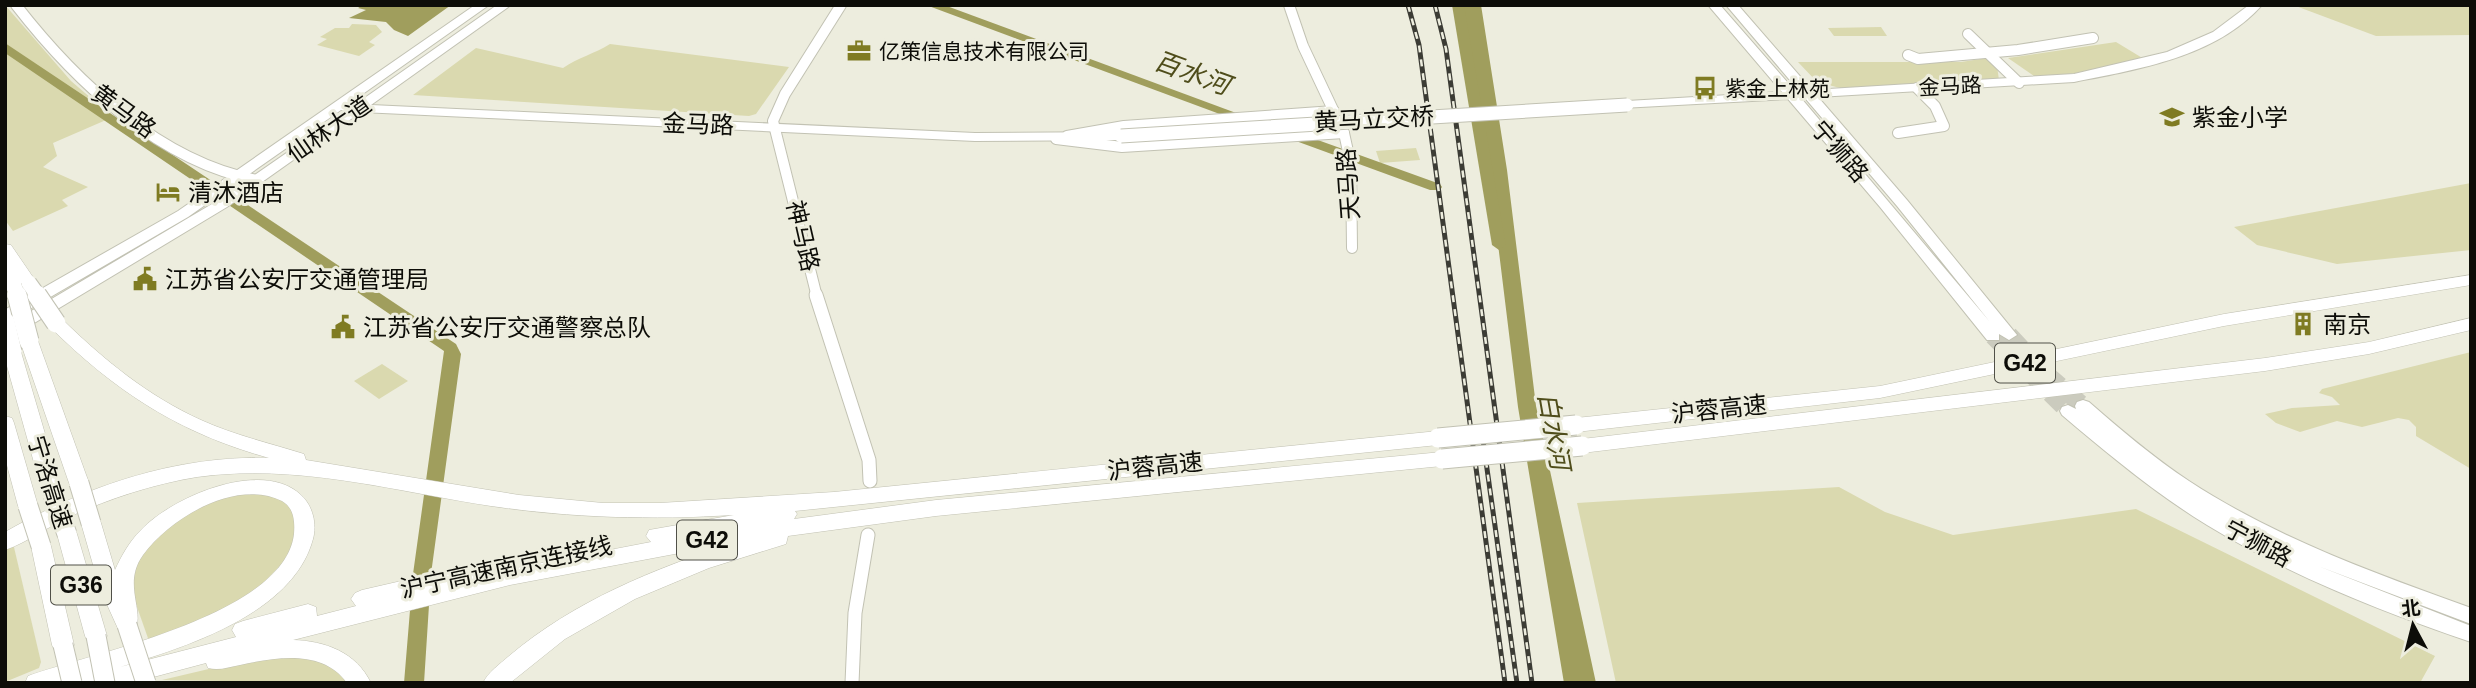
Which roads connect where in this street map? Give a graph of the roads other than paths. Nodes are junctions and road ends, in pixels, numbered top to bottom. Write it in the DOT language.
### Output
graph roads {
  1 [pos="16,5"];
  2 [pos="484,5"];
  3 [pos="505,5"];
  4 [pos="841,5"];
  5 [pos="1289,5"];
  6 [pos="1714,5"];
  7 [pos="1732,5"];
  8 [pos="2256,5"];
  9 [pos="1968,34"];
  10 [pos="2093,38"];
  11 [pos="1989,54"];
  12 [pos="1908,55"];
  13 [pos="2019,83"];
  14 [pos="1917,88"];
  15 [pos="1809,95"];
  16 [pos="1793,96"];
  17 [pos="1627,105"];
  18 [pos="340,106"];
  19 [pos="356,109"];
  20 [pos="1334,111"];
  21 [pos="773,128"];
  22 [pos="1344,133"];
  23 [pos="1898,133"];
  24 [pos="1121,136"];
  25 [pos="1056,139"];
  26 [pos="243,181"];
  27 [pos="216,200"];
  28 [pos="1352,248"];
  29 [pos="5,249"];
  30 [pos="5,266"];
  31 [pos="2471,280"];
  32 [pos="23,288"];
  33 [pos="5,316"];
  34 [pos="5,323"];
  35 [pos="2471,324"];
  36 [pos="2009,335"];
  37 [pos="1993,336"];
  38 [pos="8,343"];
  39 [pos="5,424"];
  40 [pos="362,475"];
  41 [pos="870,481"];
  42 [pos="960,486"];
  43 [pos="982,504"];
  44 [pos="867,535"];
  45 [pos="5,542"];
  46 [pos="434,588"];
  47 [pos="409,594"];
  48 [pos="2471,616"];
  49 [pos="127,625"];
  50 [pos="2471,634"];
  51 [pos="520,658"];
  52 [pos="36,683"];
  53 [pos="60,683"];
  54 [pos="72,683"];
  55 [pos="94,683"];
  56 [pos="105,683"];
  57 [pos="127,683"];
  58 [pos="146,683"];
  59 [pos="360,683"];
  60 [pos="487,683"];
  61 [pos="494,683"];
  62 [pos="852,683"];
  1 -- 26 [label="street, 黄马路"];
  2 -- 18 [label="main road, 仙林大道"];
  3 -- 19 [label="main road, 仙林大道"];
  4 -- 21 [label="street"];
  5 -- 20 [label="street, 天马路"];
  6 -- 16 [label="main road, 宁狮路"];
  7 -- 15 [label="main road"];
  8 -- 13 [label="main road, 金马路"];
  9 -- 11 [label="street"];
  10 -- 11 [label="street"];
  11 -- 12 [label="street"];
  11 -- 13 [label="street"];
  13 -- 14 [label="main road, 金马路"];
  14 -- 15 [label="main road, 金马路"];
  14 -- 23 [label="street"];
  15 -- 16 [label="main road, 金马路"];
  15 -- 36 [label="main road, 宁狮路"];
  16 -- 17 [label="main road, 金马路"];
  16 -- 37 [label="main road, 宁狮路"];
  17 -- 24 [label="main road, 黄马立交桥, bridge"];
  18 -- 19 [label="main road, 金马路"];
  18 -- 26 [label="main road, 仙林大道"];
  19 -- 21 [label="main road, 金马路"];
  19 -- 26 [label="main road, 仙林大道"];
  20 -- 22 [label="street, 天马路"];
  20 -- 25 [label="street, 金马路"];
  21 -- 25 [label="main road, 金马路"];
  21 -- 41 [label="street, 神马路"];
  22 -- 25 [label="street, 金马路"];
  22 -- 28 [label="street, 天马路"];
  24 -- 25 [label="main road, 金马路"];
  26 -- 27 [label="main road, 仙林大道"];
  27 -- 33 [label="main road, 仙林大道"];
  27 -- 38 [label="main road, 仙林大道"];
  29 -- 32 [label="highway"];
  30 -- 32 [label="highway"];
  31 -- 42 [label="highway, 沪蓉高速 / G42, bridge"];
  32 -- 40 [label="highway, bridge"];
  32 -- 49 [label="highway, bridge"];
  34 -- 38 [label="highway, 宁洛高速 / G36, bridge"];
  35 -- 43 [label="highway, 沪蓉高速 / G42, bridge"];
  38 -- 56 [label="highway, 宁洛高速 / G36, bridge"];
  39 -- 54 [label="highway, 宁洛高速 / G36, bridge"];
  40 -- 42 [label="highway, G42"];
  40 -- 45 [label="highway, G42"];
  42 -- 46 [label="highway, 沪宁高速南京连接线 / G42"];
  43 -- 46 [label="highway, 沪宁高速南京连接线 / G42"];
  43 -- 51 [label="highway, G42"];
  44 -- 62 [label="street"];
  46 -- 47 [label="highway, 沪宁高速南京连接线 / G42"];
  47 -- 53 [label="highway, 沪宁高速南京连接线 / G42"];
  47 -- 55 [label="highway, 沪宁高速南京连接线 / G42"];
  48 -- 50 [label="main road, 宁狮路"];
  49 -- 52 [label="highway"];
  49 -- 58 [label="highway, bridge"];
  51 -- 60 [label="highway"];
  51 -- 61 [label="highway, G42"];
  57 -- 59 [label="highway"];
}
